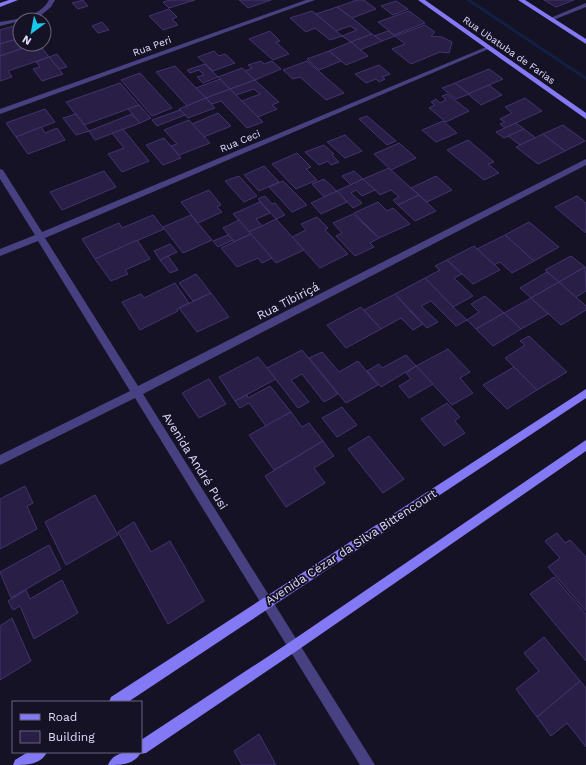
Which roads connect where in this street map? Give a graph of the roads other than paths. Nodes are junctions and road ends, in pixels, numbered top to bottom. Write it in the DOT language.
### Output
graph roads {
  1 [pos="15,0"];
  2 [pos="52,0"];
  3 [pos="312,0"];
  4 [pos="421,0"];
  5 [pos="521,0"];
  6 [pos="0,5"];
  7 [pos="586,5"];
  8 [pos="551,19"];
  9 [pos="0,24"];
  10 [pos="586,42"];
  11 [pos="488,48"];
  12 [pos="0,112"];
  13 [pos="586,117"];
  14 [pos="586,162"];
  15 [pos="0,172"];
  16 [pos="40,237"];
  17 [pos="0,253"];
  18 [pos="137,392"];
  19 [pos="586,393"];
  20 [pos="586,445"];
  21 [pos="0,460"];
  22 [pos="267,602"];
  23 [pos="294,646"];
  24 [pos="118,701"];
  25 [pos="142,747"];
  26 [pos="38,753"];
  27 [pos="133,753"];
  28 [pos="20,765"];
  29 [pos="115,765"];
  30 [pos="368,765"];
  1 -- 6 [label="street"];
  2 -- 9 [label="lane"];
  3 -- 12 [label="street, Rua Peri"];
  4 -- 11 [label="street, Rua Ubatuba de Farias"];
  5 -- 8 [label="street"];
  7 -- 8 [label="street"];
  8 -- 10 [label="street"];
  11 -- 13 [label="street, Rua Ubatuba de Farias"];
  11 -- 16 [label="street, Rua Ceci"];
  14 -- 18 [label="street, Rua Tibiriçá"];
  15 -- 16 [label="street, Avenida André Pusi"];
  16 -- 17 [label="street, Rua Ceci"];
  16 -- 18 [label="street, Avenida André Pusi"];
  18 -- 21 [label="street, Rua Tibiriçá"];
  18 -- 22 [label="street, Avenida André Pusi"];
  19 -- 22 [label="street, Avenida Cézar da Silva Bittencourt"];
  20 -- 23 [label="street"];
  22 -- 23 [label="street, Avenida André Pusi"];
  22 -- 24 [label="street, Avenida Cézar da Silva Bittencourt"];
  23 -- 25 [label="street"];
  23 -- 30 [label="street, Avenida André Pusi"];
  26 -- 28 [label="street"];
  27 -- 29 [label="street"];
}
